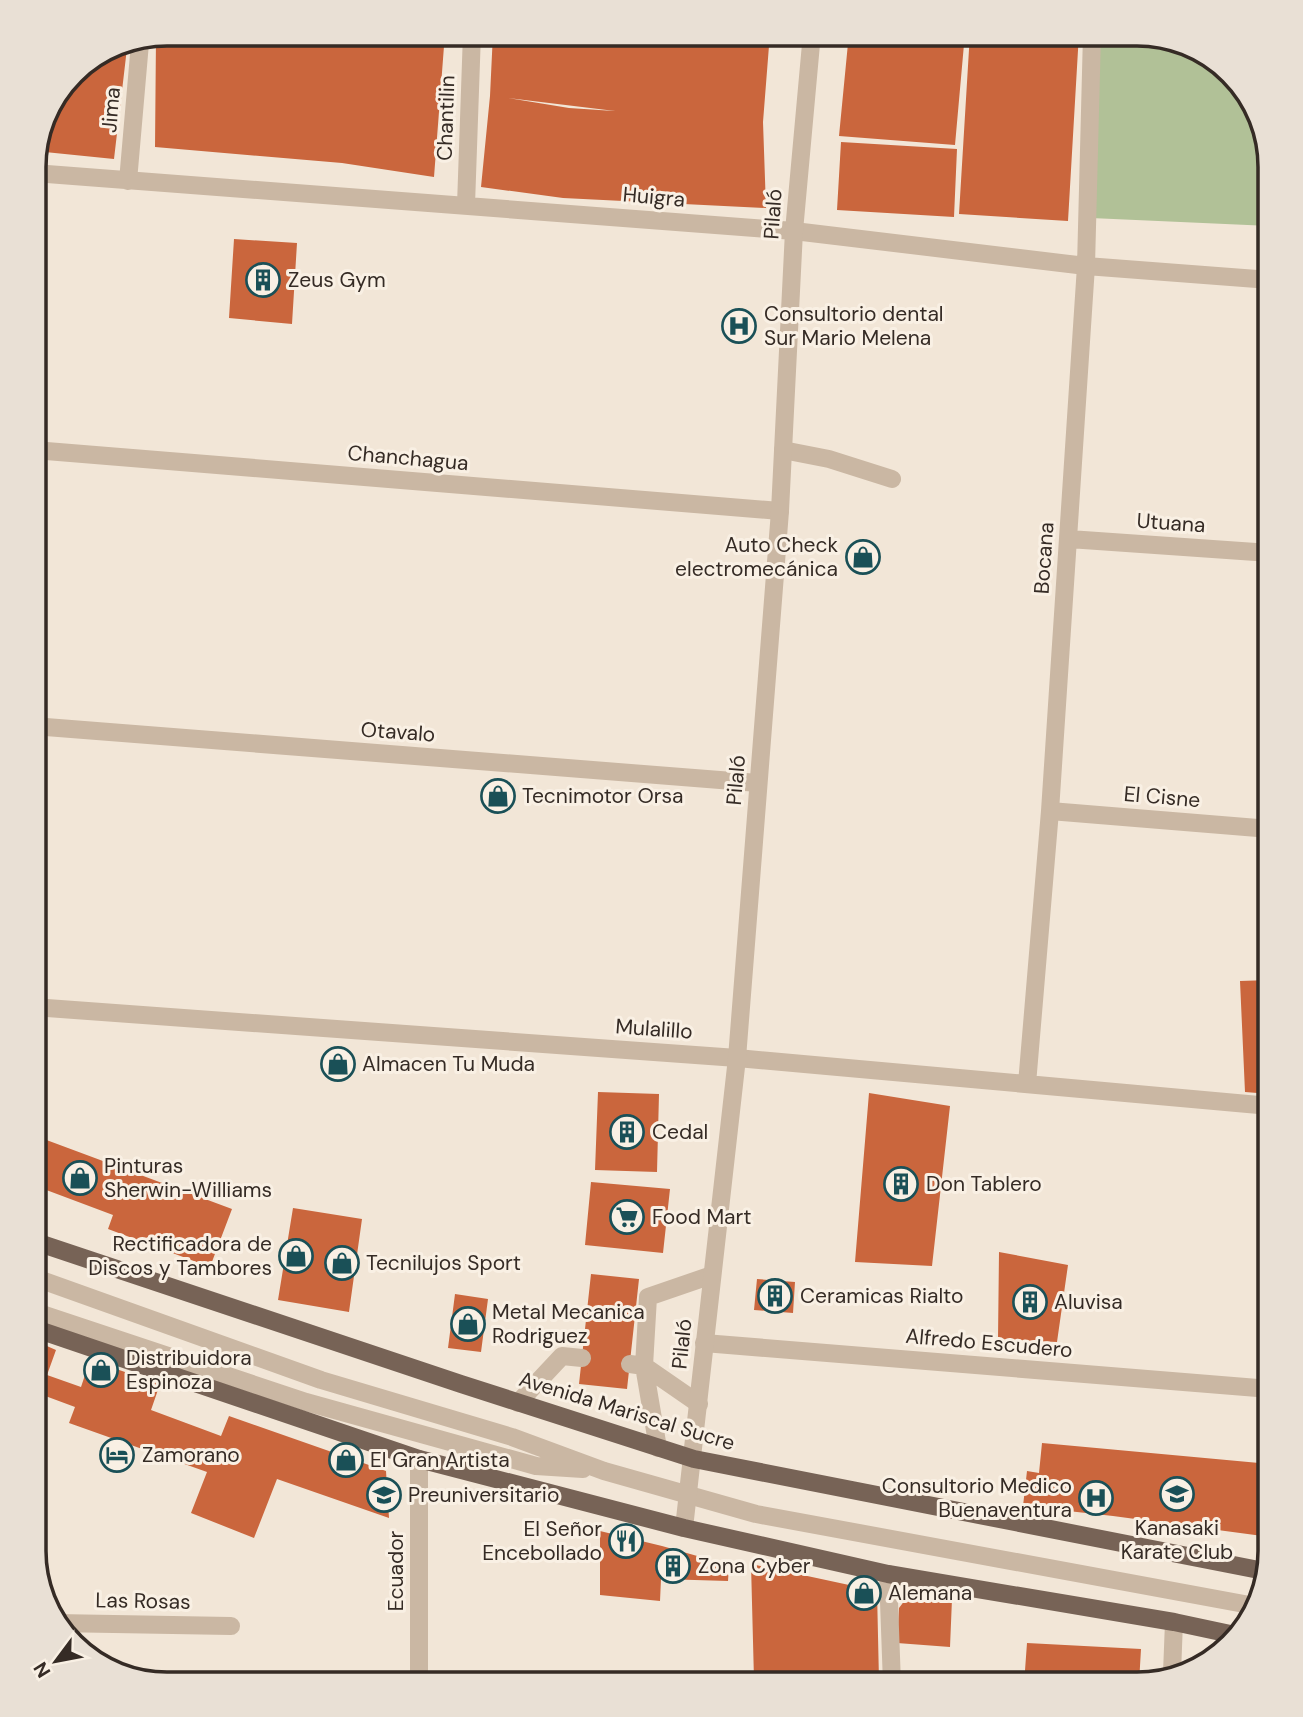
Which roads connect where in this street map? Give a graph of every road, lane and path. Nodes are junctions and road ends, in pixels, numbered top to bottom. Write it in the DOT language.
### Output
graph roads {
  1 [pos="472,46"];
  2 [pos="811,46"];
  3 [pos="1092,46"];
  4 [pos="139,49"];
  5 [pos="46,174"];
  6 [pos="128,181"];
  7 [pos="466,205"];
  8 [pos="794,232"];
  9 [pos="1086,266"];
  10 [pos="1258,278"];
  11 [pos="783,450"];
  12 [pos="46,451"];
  13 [pos="892,479"];
  14 [pos="780,511"];
  15 [pos="1069,539"];
  16 [pos="1258,552"];
  17 [pos="46,727"];
  18 [pos="758,783"];
  19 [pos="1050,811"];
  20 [pos="1258,828"];
  21 [pos="46,1008"];
  22 [pos="737,1058"];
  23 [pos="1027,1084"];
  24 [pos="1258,1104"];
  25 [pos="46,1245"];
  26 [pos="712,1275"];
  27 [pos="46,1282"];
  28 [pos="46,1315"];
  29 [pos="46,1332"];
  30 [pos="704,1343"];
  31 [pos="582,1358"];
  32 [pos="637,1365"];
  33 [pos="1258,1388"];
  34 [pos="518,1403"];
  35 [pos="699,1404"];
  36 [pos="658,1448"];
  37 [pos="419,1459"];
  38 [pos="694,1459"];
  39 [pos="604,1471"];
  40 [pos="689,1495"];
  41 [pos="684,1528"];
  42 [pos="1255,1569"];
  43 [pos="888,1574"];
  44 [pos="1244,1604"];
  45 [pos="1174,1622"];
  46 [pos="70,1623"];
  47 [pos="231,1626"];
  48 [pos="1225,1633"];
  49 [pos="1172,1666"];
  50 [pos="419,1672"];
  51 [pos="892,1672"];
  1 -- 7 [label="street, Chantilin"];
  2 -- 8 [label="street, Pilaló"];
  3 -- 9 [label="street, Bocana"];
  4 -- 6 [label="street, Jima"];
  5 -- 6 [label="street, Huigra"];
  6 -- 7 [label="street, Huigra"];
  7 -- 8 [label="street, Huigra"];
  8 -- 9 [label="street, Huigra"];
  8 -- 11 [label="street, Pilaló"];
  9 -- 10 [label="street, Huigra"];
  9 -- 15 [label="street, Bocana"];
  11 -- 13 [label="street"];
  11 -- 14 [label="street, Pilaló"];
  12 -- 14 [label="street, Chanchagua"];
  14 -- 18 [label="street, Pilaló"];
  15 -- 16 [label="street, Utuana"];
  15 -- 19 [label="street, Bocana"];
  17 -- 18 [label="street, Otavalo"];
  18 -- 22 [label="street, Pilaló"];
  19 -- 20 [label="street, El Cisne"];
  19 -- 23 [label="street, Bocana"];
  21 -- 22 [label="street, Mulalillo"];
  22 -- 23 [label="street, Mulalillo"];
  22 -- 26 [label="street, Pilaló"];
  23 -- 24 [label="street, Mulalillo"];
  25 -- 34 [label="main road, Avenida Mariscal Sucre"];
  26 -- 30 [label="street, Pilaló"];
  26 -- 32 [label="street"];
  27 -- 39 [label="street"];
  28 -- 39 [label="street"];
  29 -- 37 [label="main road"];
  30 -- 33 [label="street, Alfredo Escudero"];
  30 -- 35 [label="street, Pilaló"];
  31 -- 34 [label="street"];
  32 -- 35 [label="street"];
  32 -- 36 [label="street"];
  34 -- 36 [label="main road, Avenida Mariscal Sucre"];
  35 -- 38 [label="street, Pilaló"];
  36 -- 38 [label="main road, Avenida Mariscal Sucre"];
  37 -- 41 [label="main road"];
  37 -- 50 [label="street, Ecuador"];
  38 -- 40 [label="street, Pilaló"];
  38 -- 42 [label="main road, Avenida Mariscal Sucre"];
  39 -- 40 [label="street"];
  40 -- 41 [label="street, Pilaló"];
  40 -- 44 [label="street"];
  41 -- 43 [label="main road"];
  43 -- 45 [label="main road"];
  43 -- 51 [label="street"];
  45 -- 48 [label="main road"];
  45 -- 49 [label="street"];
  46 -- 47 [label="street, Las Rosas"];
}
